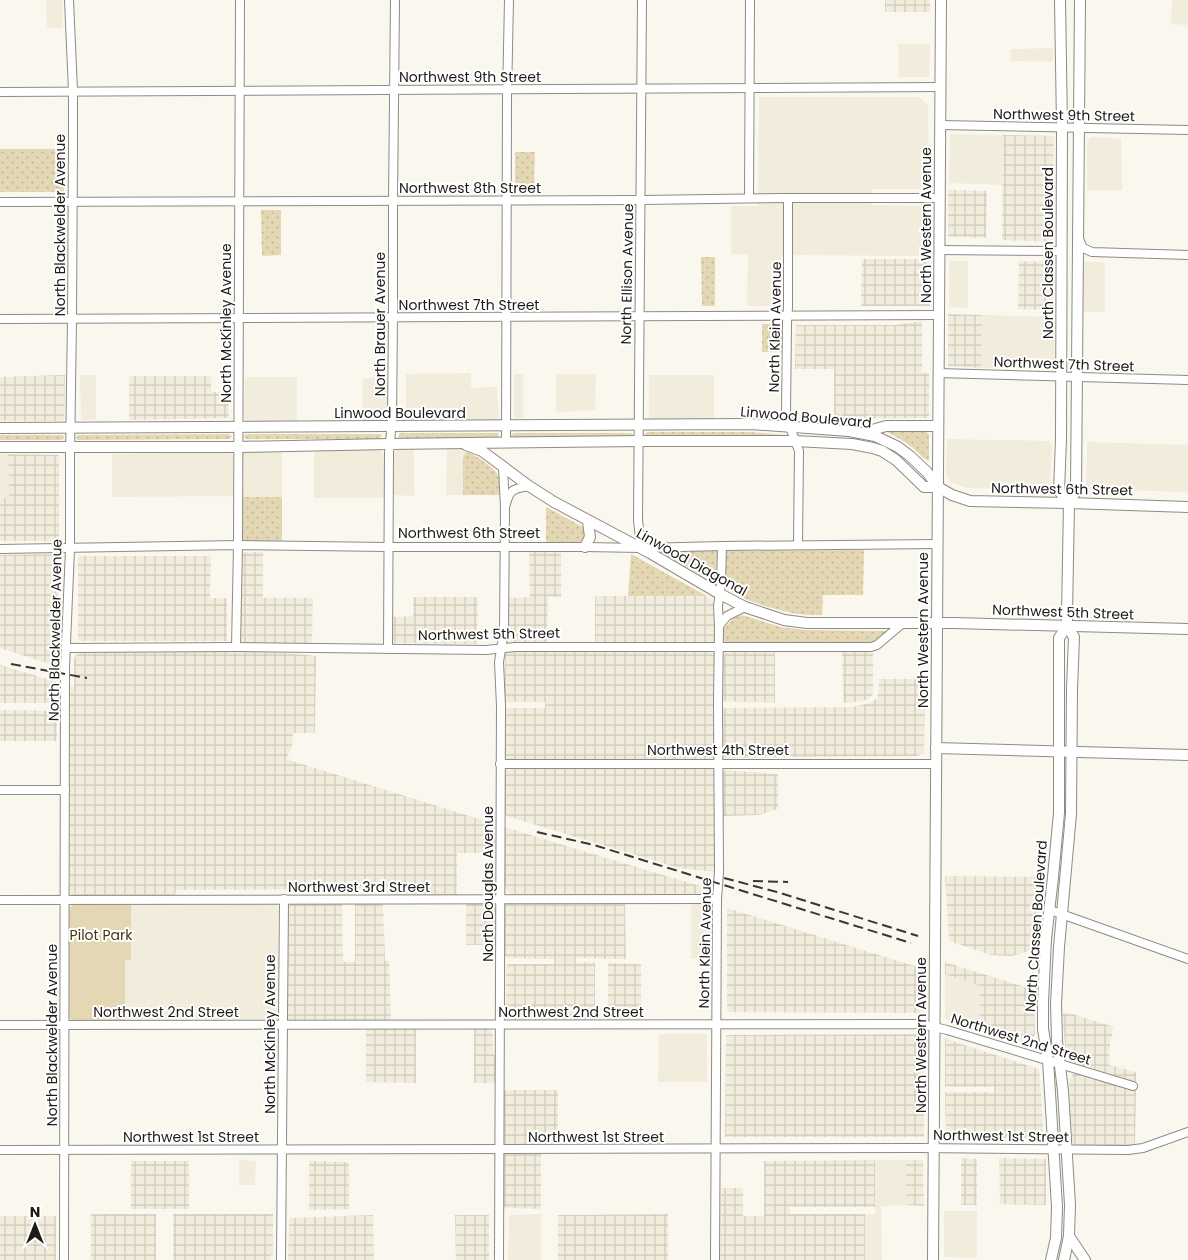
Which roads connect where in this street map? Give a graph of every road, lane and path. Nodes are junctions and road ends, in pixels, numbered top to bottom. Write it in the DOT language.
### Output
graph roads {
  1 [pos="69,0"];
  2 [pos="240,0"];
  3 [pos="395,0"];
  4 [pos="509,0"];
  5 [pos="642,0"];
  6 [pos="750,0"];
  7 [pos="941,0"];
  8 [pos="1060,0"];
  9 [pos="1080,0"];
  10 [pos="940,87"];
  11 [pos="750,88"];
  12 [pos="394,89"];
  13 [pos="508,89"];
  14 [pos="641,89"];
  15 [pos="240,90"];
  16 [pos="0,92"];
  17 [pos="73,92"];
  18 [pos="940,125"];
  19 [pos="1062,127"];
  20 [pos="1079,127"];
  21 [pos="1188,130"];
  22 [pos="749,198"];
  23 [pos="788,198"];
  24 [pos="939,198"];
  25 [pos="507,200"];
  26 [pos="641,200"];
  27 [pos="72,201"];
  28 [pos="239,201"];
  29 [pos="392,201"];
  30 [pos="0,202"];
  31 [pos="1078,236"];
  32 [pos="939,250"];
  33 [pos="1062,251"];
  34 [pos="1092,252"];
  35 [pos="1188,255"];
  36 [pos="1078,263"];
  37 [pos="787,315"];
  38 [pos="939,315"];
  39 [pos="639,316"];
  40 [pos="393,317"];
  41 [pos="506,317"];
  42 [pos="238,318"];
  43 [pos="0,319"];
  44 [pos="72,319"];
  45 [pos="938,373"];
  46 [pos="1061,376"];
  47 [pos="1077,377"];
  48 [pos="1188,380"];
  49 [pos="638,425"];
  50 [pos="391,426"];
  51 [pos="506,426"];
  52 [pos="938,426"];
  53 [pos="238,427"];
  54 [pos="790,427"];
  55 [pos="0,428"];
  56 [pos="70,428"];
  57 [pos="861,432"];
  58 [pos="639,441"];
  59 [pos="795,441"];
  60 [pos="458,443"];
  61 [pos="506,443"];
  62 [pos="389,444"];
  63 [pos="237,446"];
  64 [pos="70,447"];
  65 [pos="0,448"];
  66 [pos="503,467"];
  67 [pos="529,486"];
  68 [pos="938,487"];
  69 [pos="1069,503"];
  70 [pos="1188,506"];
  71 [pos="505,508"];
  72 [pos="588,521"];
  73 [pos="938,544"];
  74 [pos="238,545"];
  75 [pos="798,545"];
  76 [pos="585,546"];
  77 [pos="722,546"];
  78 [pos="504,547"];
  79 [pos="388,548"];
  80 [pos="641,548"];
  81 [pos="0,549"];
  82 [pos="70,549"];
  83 [pos="720,594"];
  84 [pos="745,607"];
  85 [pos="903,623"];
  86 [pos="937,623"];
  87 [pos="719,626"];
  88 [pos="1067,626"];
  89 [pos="1188,629"];
  90 [pos="236,647"];
  91 [pos="719,647"];
  92 [pos="67,648"];
  93 [pos="502,648"];
  94 [pos="388,649"];
  95 [pos="936,748"];
  96 [pos="1059,752"];
  97 [pos="1072,752"];
  98 [pos="1188,755"];
  99 [pos="500,764"];
  100 [pos="718,764"];
  101 [pos="936,764"];
  102 [pos="0,790"];
  103 [pos="65,790"];
  104 [pos="284,899"];
  105 [pos="500,899"];
  106 [pos="717,899"];
  107 [pos="0,900"];
  108 [pos="65,900"];
  109 [pos="1050,910"];
  110 [pos="1062,914"];
  111 [pos="1188,959"];
  112 [pos="64,1024"];
  113 [pos="500,1024"];
  114 [pos="716,1024"];
  115 [pos="0,1025"];
  116 [pos="282,1025"];
  117 [pos="934,1027"];
  118 [pos="1048,1060"];
  119 [pos="1060,1064"];
  120 [pos="1133,1086"];
  121 [pos="1188,1132"];
  122 [pos="934,1148"];
  123 [pos="282,1149"];
  124 [pos="500,1149"];
  125 [pos="716,1149"];
  126 [pos="1054,1149"];
  127 [pos="1067,1149"];
  128 [pos="0,1150"];
  129 [pos="64,1150"];
  130 [pos="1069,1236"];
  131 [pos="64,1260"];
  132 [pos="281,1260"];
  133 [pos="499,1260"];
  134 [pos="715,1260"];
  135 [pos="933,1260"];
  136 [pos="1051,1260"];
  137 [pos="1064,1260"];
  138 [pos="1085,1260"];
  1 -- 17 [label="street, North Blackwelder Avenue"];
  2 -- 15 [label="street, North McKinley Avenue"];
  3 -- 12 [label="street, North Brauer Avenue"];
  4 -- 13 [label="street"];
  5 -- 14 [label="street, North Ellison Avenue"];
  6 -- 11 [label="street"];
  7 -- 10 [label="main road, North Western Avenue"];
  8 -- 19 [label="main road, North Classen Boulevard"];
  9 -- 20 [label="main road, North Classen Boulevard"];
  10 -- 11 [label="street, Northwest 9th Street"];
  10 -- 18 [label="main road, North Western Avenue"];
  11 -- 14 [label="street, Northwest 9th Street"];
  11 -- 22 [label="street"];
  12 -- 13 [label="street, Northwest 9th Street"];
  12 -- 15 [label="street, Northwest 9th Street"];
  12 -- 29 [label="street, North Brauer Avenue"];
  13 -- 14 [label="street, Northwest 9th Street"];
  13 -- 25 [label="street"];
  14 -- 26 [label="street, North Ellison Avenue"];
  15 -- 17 [label="street, Northwest 9th Street"];
  15 -- 28 [label="street, North McKinley Avenue"];
  16 -- 17 [label="street, Northwest 9th Street"];
  17 -- 27 [label="street, North Blackwelder Avenue"];
  18 -- 19 [label="street, Northwest 9th Street"];
  18 -- 24 [label="main road, North Western Avenue"];
  19 -- 20 [label="street, Northwest 9th Street"];
  19 -- 33 [label="main road, North Classen Boulevard"];
  20 -- 21 [label="street, Northwest 9th Street"];
  20 -- 31 [label="main road, North Classen Boulevard"];
  22 -- 23 [label="street, Northwest 8th Street"];
  22 -- 26 [label="street, Northwest 8th Street"];
  23 -- 24 [label="street, Northwest 8th Street"];
  23 -- 37 [label="street, North Klein Avenue"];
  24 -- 32 [label="main road, North Western Avenue"];
  25 -- 26 [label="street, Northwest 8th Street"];
  25 -- 29 [label="street, Northwest 8th Street"];
  25 -- 41 [label="street"];
  26 -- 39 [label="street, North Ellison Avenue"];
  27 -- 28 [label="street, Northwest 8th Street"];
  27 -- 30 [label="street, Northwest 8th Street"];
  27 -- 44 [label="street, North Blackwelder Avenue"];
  28 -- 29 [label="street, Northwest 8th Street"];
  28 -- 42 [label="street, North McKinley Avenue"];
  29 -- 40 [label="street, North Brauer Avenue"];
  31 -- 34 [label="street"];
  31 -- 36 [label="main road, North Classen Boulevard"];
  32 -- 33 [label="street"];
  32 -- 38 [label="main road, North Western Avenue"];
  33 -- 46 [label="main road, North Classen Boulevard"];
  34 -- 35 [label="street"];
  34 -- 36 [label="street"];
  36 -- 47 [label="main road, North Classen Boulevard"];
  37 -- 38 [label="street, Northwest 7th Street"];
  37 -- 39 [label="street, Northwest 7th Street"];
  37 -- 54 [label="street, North Klein Avenue"];
  38 -- 45 [label="main road, North Western Avenue"];
  39 -- 41 [label="street, Northwest 7th Street"];
  39 -- 49 [label="street, North Ellison Avenue"];
  40 -- 41 [label="street, Northwest 7th Street"];
  40 -- 42 [label="street, Northwest 7th Street"];
  40 -- 50 [label="street, North Brauer Avenue"];
  41 -- 51 [label="street"];
  42 -- 44 [label="street, Northwest 7th Street"];
  42 -- 53 [label="street, North McKinley Avenue"];
  43 -- 44 [label="street, Northwest 7th Street"];
  44 -- 56 [label="street, North Blackwelder Avenue"];
  45 -- 46 [label="street, Northwest 7th Street"];
  45 -- 52 [label="main road, North Western Avenue"];
  46 -- 47 [label="street, Northwest 7th Street"];
  46 -- 69 [label="main road, North Classen Boulevard"];
  47 -- 48 [label="street, Northwest 7th Street"];
  47 -- 69 [label="main road, North Classen Boulevard"];
  49 -- 51 [label="main road, Linwood Boulevard"];
  49 -- 54 [label="main road, Linwood Boulevard"];
  49 -- 58 [label="street, North Ellison Avenue"];
  50 -- 51 [label="main road, Linwood Boulevard"];
  50 -- 53 [label="main road, Linwood Boulevard"];
  50 -- 62 [label="street, North Brauer Avenue"];
  51 -- 61 [label="street"];
  52 -- 57 [label="main road"];
  52 -- 68 [label="main road, North Western Avenue"];
  53 -- 56 [label="main road, Linwood Boulevard"];
  53 -- 63 [label="street, North McKinley Avenue"];
  54 -- 57 [label="main road, Linwood Boulevard"];
  54 -- 59 [label="street, North Klein Avenue"];
  55 -- 56 [label="main road, Linwood Boulevard"];
  56 -- 64 [label="street, North Blackwelder Avenue"];
  57 -- 68 [label="main road, Linwood Boulevard"];
  58 -- 59 [label="main road, Linwood Boulevard"];
  58 -- 61 [label="main road, Linwood Boulevard"];
  58 -- 80 [label="street, North Ellison Avenue"];
  59 -- 68 [label="main road, Linwood Boulevard"];
  59 -- 75 [label="street, North Klein Avenue"];
  60 -- 61 [label="main road, Linwood Boulevard"];
  60 -- 62 [label="main road, Linwood Boulevard"];
  60 -- 66 [label="main road, Linwood Diagonal"];
  62 -- 63 [label="main road, Linwood Boulevard"];
  62 -- 79 [label="street, North Brauer Avenue"];
  63 -- 64 [label="main road, Linwood Boulevard"];
  63 -- 74 [label="street, North McKinley Avenue"];
  64 -- 65 [label="main road, Linwood Boulevard"];
  64 -- 82 [label="street, North Blackwelder Avenue"];
  66 -- 67 [label="main road, Linwood Diagonal"];
  66 -- 71 [label="street, North Douglas Avenue"];
  67 -- 71 [label="street"];
  67 -- 72 [label="main road, Linwood Diagonal"];
  68 -- 69 [label="main road, Northwest 6th Street"];
  68 -- 73 [label="main road, North Western Avenue"];
  69 -- 70 [label="main road, Northwest 6th Street"];
  69 -- 88 [label="main road, North Classen Boulevard"];
  71 -- 78 [label="street, North Douglas Avenue"];
  72 -- 76 [label="main road"];
  72 -- 80 [label="main road, Linwood Diagonal"];
  73 -- 75 [label="street, Northwest 6th Street"];
  73 -- 86 [label="main road, North Western Avenue"];
  74 -- 79 [label="street, Northwest 6th Street"];
  74 -- 82 [label="street, Northwest 6th Street"];
  74 -- 90 [label="street, North McKinley Avenue"];
  75 -- 77 [label="street, Northwest 6th Street"];
  76 -- 78 [label="street, Northwest 6th Street"];
  76 -- 80 [label="street, Northwest 6th Street"];
  77 -- 80 [label="street, Northwest 6th Street"];
  77 -- 83 [label="street, North Klein Avenue"];
  78 -- 79 [label="street, Northwest 6th Street"];
  78 -- 93 [label="street, North Douglas Avenue"];
  79 -- 94 [label="street, North Brauer Avenue"];
  80 -- 83 [label="main road, Linwood Diagonal"];
  81 -- 82 [label="street, Northwest 6th Street"];
  82 -- 92 [label="street, North Blackwelder Avenue"];
  83 -- 84 [label="main road, Linwood Diagonal"];
  83 -- 87 [label="street, North Klein Avenue"];
  84 -- 85 [label="main road, Linwood Diagonal"];
  84 -- 87 [label="street"];
  85 -- 86 [label="main road, Linwood Diagonal"];
  85 -- 91 [label="street, Northwest 5th Street"];
  86 -- 88 [label="main road, Northwest 5th Street"];
  86 -- 95 [label="main road, North Western Avenue"];
  87 -- 91 [label="street, North Klein Avenue"];
  88 -- 89 [label="main road, Northwest 5th Street"];
  88 -- 96 [label="main road, North Classen Boulevard"];
  88 -- 97 [label="main road, North Classen Boulevard"];
  90 -- 92 [label="street, Northwest 5th Street"];
  90 -- 94 [label="street, Northwest 5th Street"];
  91 -- 93 [label="street, Northwest 5th Street"];
  91 -- 100 [label="street, North Klein Avenue"];
  92 -- 103 [label="street, North Blackwelder Avenue"];
  93 -- 94 [label="street, Northwest 5th Street"];
  93 -- 99 [label="street, North Douglas Avenue"];
  95 -- 96 [label="main road"];
  95 -- 101 [label="main road, North Western Avenue"];
  96 -- 97 [label="main road"];
  96 -- 109 [label="main road, North Classen Boulevard"];
  97 -- 98 [label="main road"];
  97 -- 110 [label="main road, North Classen Boulevard"];
  99 -- 100 [label="street, Northwest 4th Street"];
  99 -- 105 [label="street, North Douglas Avenue"];
  100 -- 101 [label="street, Northwest 4th Street"];
  100 -- 106 [label="street, North Klein Avenue"];
  101 -- 117 [label="main road, North Western Avenue"];
  102 -- 103 [label="street"];
  103 -- 108 [label="street, North Blackwelder Avenue"];
  104 -- 105 [label="street, Northwest 3rd Street"];
  104 -- 108 [label="street, Northwest 3rd Street"];
  104 -- 116 [label="street, North McKinley Avenue"];
  105 -- 106 [label="street, Northwest 3rd Street"];
  105 -- 113 [label="street, North Douglas Avenue"];
  106 -- 114 [label="street, North Klein Avenue"];
  107 -- 108 [label="street, Northwest 3rd Street"];
  108 -- 112 [label="street, North Blackwelder Avenue"];
  109 -- 110 [label="street"];
  109 -- 118 [label="main road, North Classen Boulevard"];
  110 -- 111 [label="street"];
  110 -- 119 [label="main road, North Classen Boulevard"];
  112 -- 115 [label="street, Northwest 2nd Street"];
  112 -- 116 [label="street, Northwest 2nd Street"];
  112 -- 129 [label="street, North Blackwelder Avenue"];
  113 -- 114 [label="street, Northwest 2nd Street"];
  113 -- 116 [label="street, Northwest 2nd Street"];
  113 -- 124 [label="street, North Douglas Avenue"];
  114 -- 117 [label="street, Northwest 2nd Street"];
  114 -- 125 [label="street, North Klein Avenue"];
  116 -- 123 [label="street, North McKinley Avenue"];
  117 -- 118 [label="street, Northwest 2nd Street"];
  117 -- 122 [label="main road, North Western Avenue"];
  118 -- 119 [label="street, Northwest 2nd Street"];
  118 -- 126 [label="main road, North Classen Boulevard"];
  119 -- 120 [label="street, Northwest 2nd Street"];
  119 -- 127 [label="main road, North Classen Boulevard"];
  121 -- 127 [label="street, Northwest 1st Street"];
  122 -- 125 [label="street, Northwest 1st Street"];
  122 -- 126 [label="street, Northwest 1st Street"];
  122 -- 135 [label="main road, North Western Avenue"];
  123 -- 124 [label="street, Northwest 1st Street"];
  123 -- 129 [label="street, Northwest 1st Street"];
  123 -- 132 [label="street, North McKinley Avenue"];
  124 -- 125 [label="street, Northwest 1st Street"];
  124 -- 133 [label="street, North Douglas Avenue"];
  125 -- 134 [label="street, North Klein Avenue"];
  126 -- 127 [label="street, Northwest 1st Street"];
  126 -- 136 [label="main road, North Classen Boulevard"];
  127 -- 130 [label="main road, North Classen Boulevard"];
  128 -- 129 [label="street, Northwest 1st Street"];
  129 -- 131 [label="street, North Blackwelder Avenue"];
  130 -- 137 [label="main road, North Classen Boulevard"];
  130 -- 138 [label="main road"];
}
